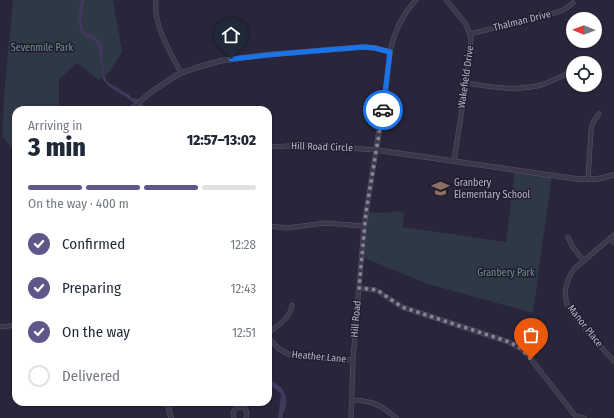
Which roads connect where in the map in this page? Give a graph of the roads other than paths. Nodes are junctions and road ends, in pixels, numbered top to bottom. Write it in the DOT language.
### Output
graph roads {
  1 [pos="156,0"];
  2 [pos="416,0"];
  3 [pos="446,0"];
  4 [pos="573,3"];
  5 [pos="470,34"];
  6 [pos="390,52"];
  7 [pos="181,73"];
  8 [pos="566,74"];
  9 [pos="466,83"];
  10 [pos="134,106"];
  11 [pos="599,114"];
  12 [pos="272,147"];
  13 [pos="376,150"];
  14 [pos="454,161"];
  15 [pos="614,175"];
  16 [pos="588,179"];
  17 [pos="364,226"];
  18 [pos="272,227"];
  19 [pos="614,235"];
  20 [pos="568,237"];
  21 [pos="610,238"];
  22 [pos="614,243"];
  23 [pos="583,260"];
  24 [pos="359,288"];
  25 [pos="292,305"];
  26 [pos="12,326"];
  27 [pos="0,327"];
  28 [pos="272,330"];
  29 [pos="272,341"];
  30 [pos="353,360"];
  31 [pos="614,361"];
  32 [pos="352,400"];
  33 [pos="167,406"];
  34 [pos="171,418"];
  35 [pos="234,418"];
  36 [pos="246,418"];
  37 [pos="351,418"];
  38 [pos="396,418"];
  39 [pos="576,418"];
  40 [pos="584,418"];
  1 -- 7 [label="street"];
  2 -- 6 [label="street, Hill Road"];
  3 -- 5 [label="street, Wakefield Drive"];
  4 -- 5 [label="street, Thalman Drive"];
  5 -- 9 [label="street, Wakefield Drive"];
  6 -- 7 [label="street"];
  6 -- 13 [label="street, Hill Road"];
  7 -- 10 [label="street"];
  8 -- 9 [label="street"];
  9 -- 14 [label="street, Wakefield Drive"];
  11 -- 16 [label="street"];
  12 -- 13 [label="street, Hill Road Circle"];
  13 -- 14 [label="street"];
  13 -- 17 [label="street, Hill Road"];
  14 -- 16 [label="street"];
  15 -- 16 [label="street"];
  17 -- 18 [label="street"];
  17 -- 24 [label="street, Hill Road"];
  19 -- 21 [label="street, Manor Place"];
  20 -- 23 [label="street"];
  21 -- 22 [label="street"];
  21 -- 23 [label="street, Manor Place"];
  23 -- 31 [label="street, Manor Place"];
  24 -- 30 [label="street, Hill Road"];
  24 -- 39 [label="street"];
  25 -- 28 [label="street"];
  26 -- 27 [label="street"];
  29 -- 30 [label="street, Heather Lane"];
  30 -- 32 [label="street, Hill Road"];
  32 -- 37 [label="street, Hill Road"];
  32 -- 38 [label="street"];
  33 -- 34 [label="street"];
  35 -- 36 [label="street"];
  39 -- 40 [label="street"];
}
